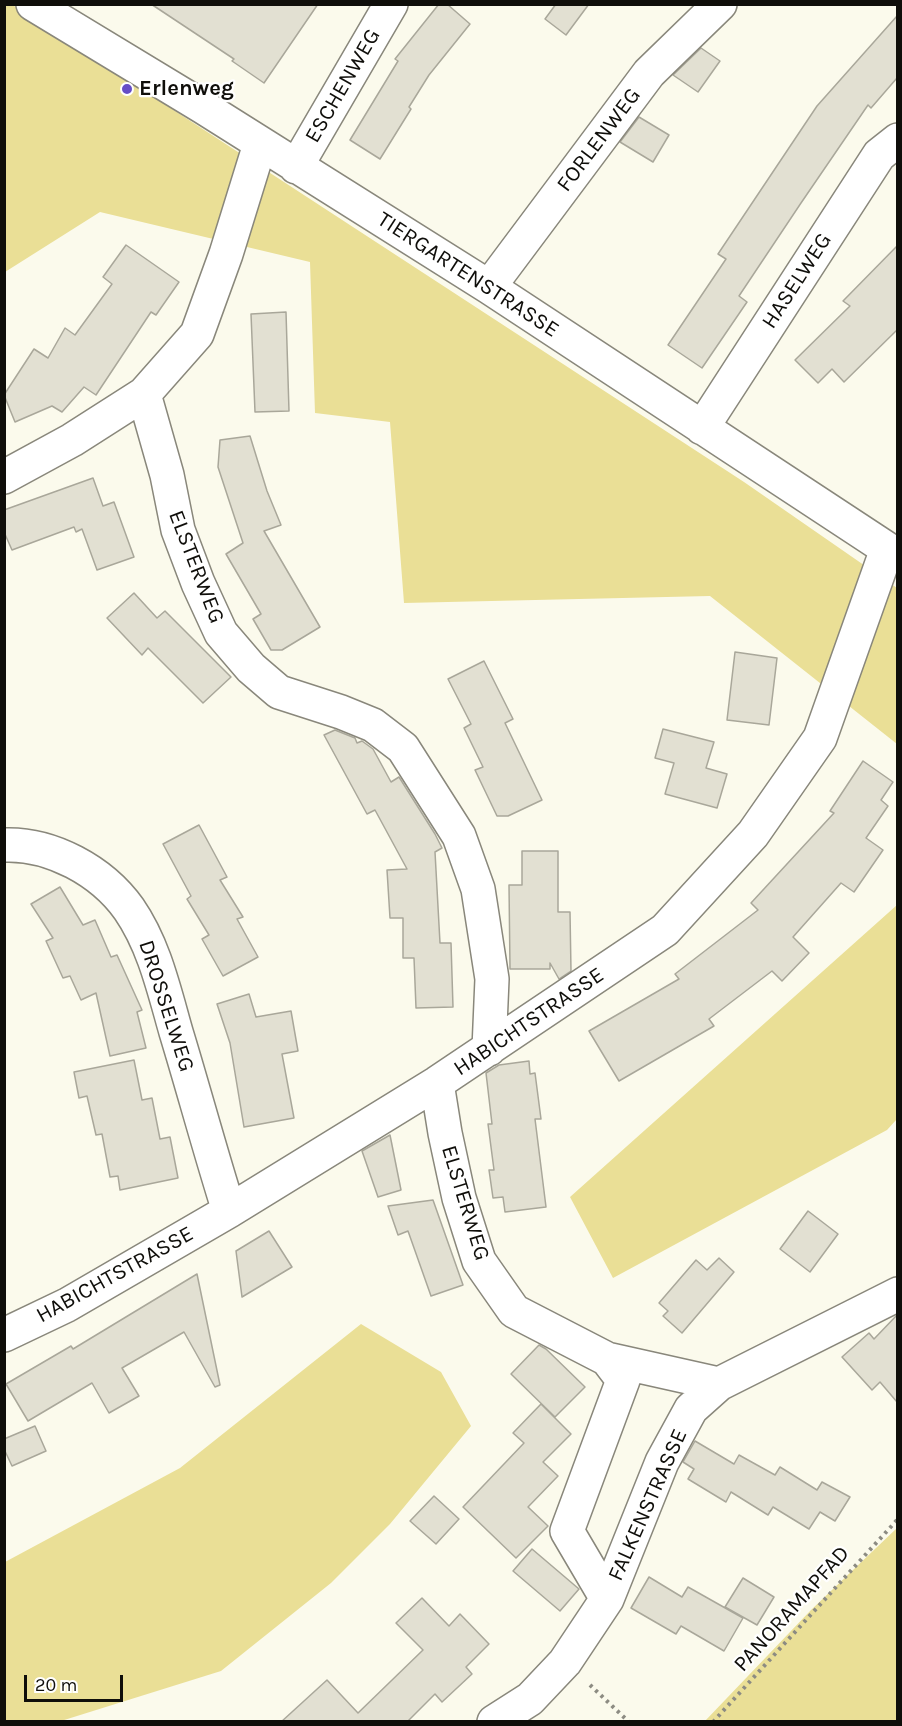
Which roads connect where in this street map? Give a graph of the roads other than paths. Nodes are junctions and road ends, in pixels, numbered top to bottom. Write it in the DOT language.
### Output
graph roads {
  1 [pos="33,4"];
  2 [pos="391,4"];
  3 [pos="720,4"];
  4 [pos="897,140"];
  5 [pos="260,144"];
  6 [pos="296,167"];
  7 [pos="489,287"];
  8 [pos="144,394"];
  9 [pos="702,428"];
  10 [pos="4,477"];
  11 [pos="892,552"];
  12 [pos="4,845"];
  13 [pos="489,1049"];
  14 [pos="438,1083"];
  15 [pos="229,1211"];
  16 [pos="897,1294"];
  17 [pos="4,1335"];
  18 [pos="608,1359"];
  19 [pos="719,1384"];
  20 [pos="608,1599"];
  21 [pos="494,1722"];
  1 -- 5 [label="street, TIERGARTENSTRASSE"];
  2 -- 6 [label="street, ESCHENWEG"];
  3 -- 7 [label="street, FORLENWEG"];
  4 -- 9 [label="street, HASELWEG"];
  5 -- 6 [label="street, TIERGARTENSTRASSE"];
  5 -- 8 [label="street"];
  6 -- 7 [label="street, TIERGARTENSTRASSE"];
  7 -- 9 [label="street, TIERGARTENSTRASSE"];
  8 -- 10 [label="street"];
  8 -- 13 [label="street, ELSTERWEG"];
  9 -- 11 [label="street, TIERGARTENSTRASSE"];
  11 -- 13 [label="street, HABICHTSTRASSE"];
  12 -- 15 [label="street, DROSSELWEG"];
  13 -- 14 [label="street, HABICHTSTRASSE"];
  14 -- 15 [label="street, HABICHTSTRASSE"];
  14 -- 18 [label="street, ELSTERWEG"];
  15 -- 17 [label="street, HABICHTSTRASSE"];
  16 -- 19 [label="street, FALKENSTRASSE"];
  18 -- 19 [label="street, ELSTERWEG"];
  18 -- 20 [label="street"];
  19 -- 20 [label="street, FALKENSTRASSE"];
  20 -- 21 [label="street, FALKENSTRASSE"];
}
